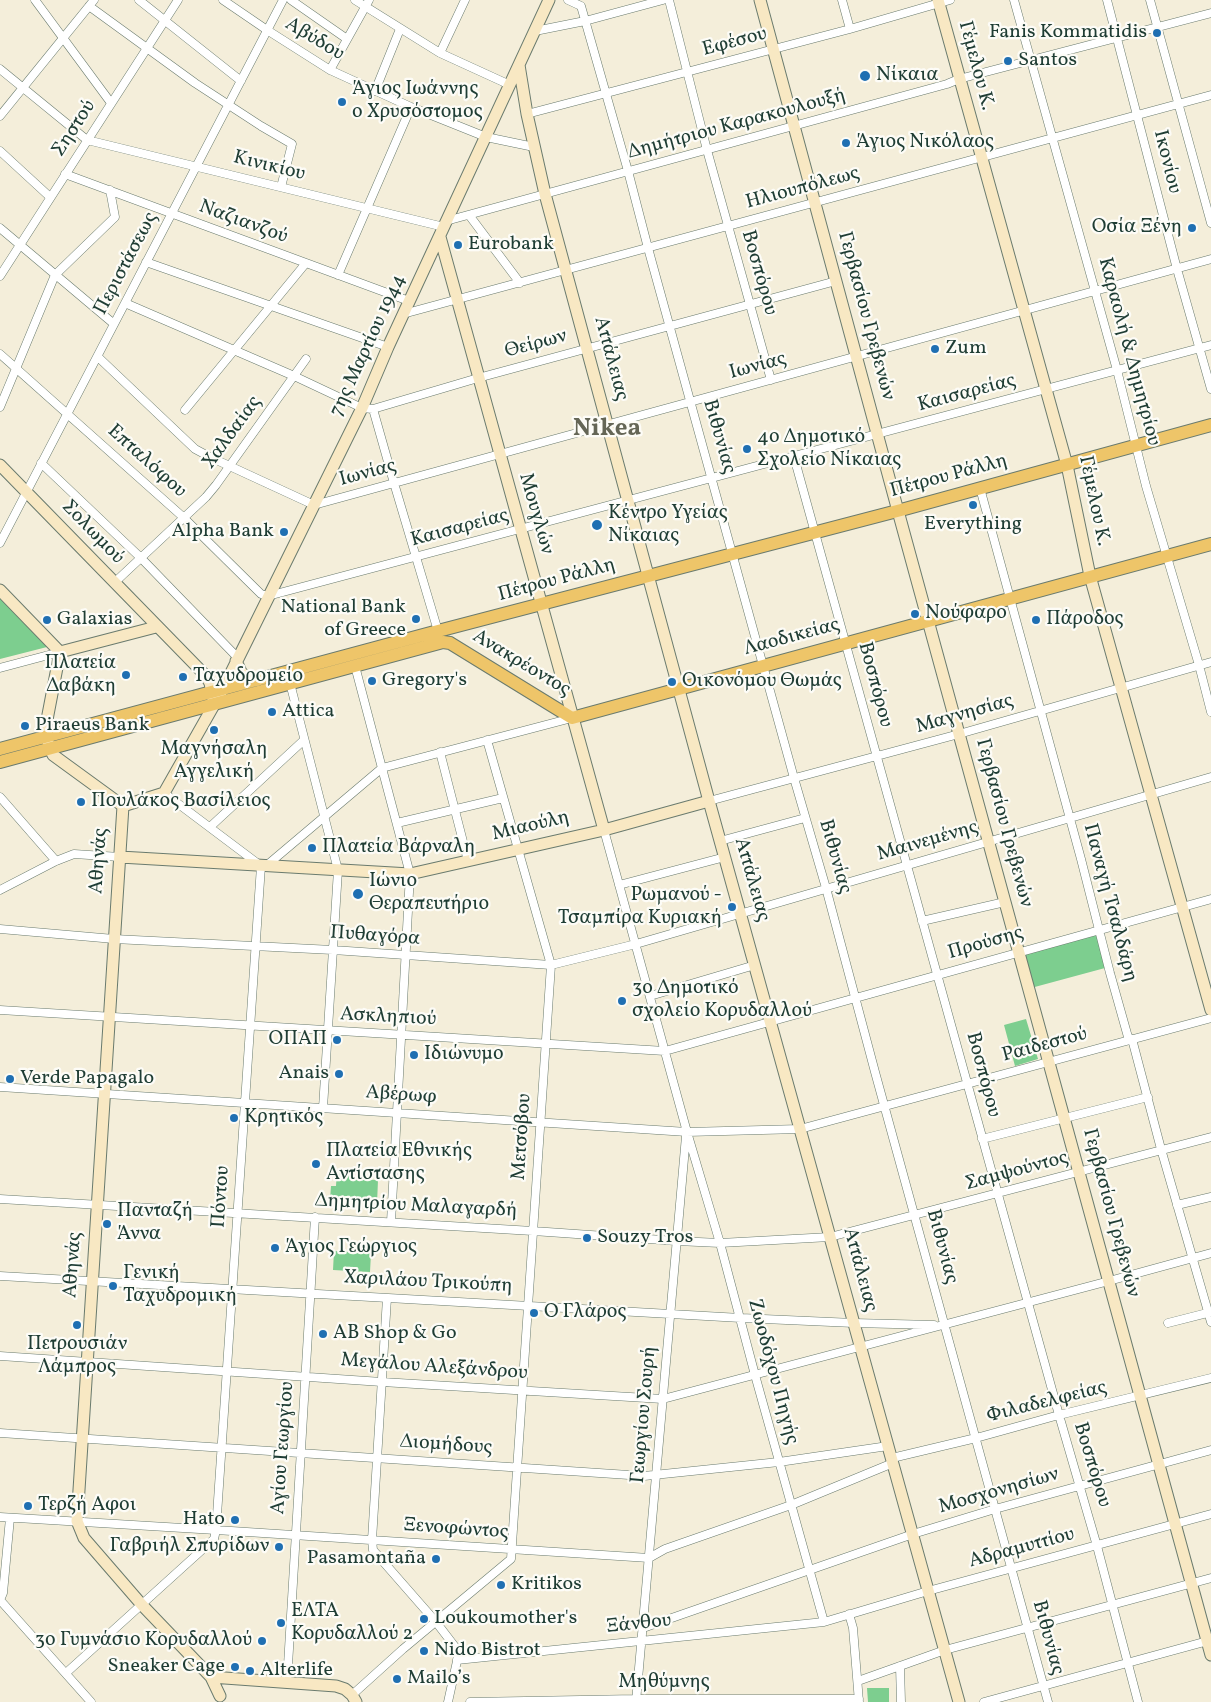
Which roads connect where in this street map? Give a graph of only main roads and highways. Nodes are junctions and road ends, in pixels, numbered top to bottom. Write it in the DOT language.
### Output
graph roads {
  1 [pos="549,0"];
  2 [pos="760,0"];
  3 [pos="938,1"];
  4 [pos="519,65"];
  5 [pos="443,228"];
  6 [pos="1211,426"];
  7 [pos="0,465"];
  8 [pos="1067,465"];
  9 [pos="898,511"];
  10 [pos="1211,544"];
  11 [pos="649,576"];
  12 [pos="1090,576"];
  13 [pos="0,590"];
  14 [pos="541,604"];
  15 [pos="928,620"];
  16 [pos="156,626"];
  17 [pos="450,643"];
  18 [pos="60,652"];
  19 [pos="237,659"];
  20 [pos="258,680"];
  21 [pos="679,688"];
  22 [pos="216,695"];
  23 [pos="572,718"];
  24 [pos="48,742"];
  25 [pos="0,749"];
  26 [pos="0,762"];
  27 [pos="709,801"];
  28 [pos="123,806"];
  29 [pos="604,830"];
  30 [pos="120,857"];
  31 [pos="1211,1010"];
  32 [pos="1209,1640"];
  33 [pos="1211,1654"];
  34 [pos="211,1677"];
  35 [pos="233,1679"];
  36 [pos="354,1698"];
  37 [pos="220,1699"];
  38 [pos="959,1702"];
  1 -- 4 [label="main road, 7ης Μαρτίου 1944"];
  2 -- 9 [label="main road, Γερβασίου Γρεβενών"];
  3 -- 8 [label="main road, Γέμελου Κ."];
  4 -- 5 [label="main road, 7ης Μαρτίου 1944"];
  4 -- 11 [label="main road, Αττάλειας"];
  5 -- 14 [label="main road, Μουγλών"];
  5 -- 19 [label="main road, 7ης Μαρτίου 1944"];
  6 -- 8 [label="main road, Πέτρου Ράλλη"];
  7 -- 16 [label="main road, Σολωμού"];
  8 -- 9 [label="main road, Πέτρου Ράλλη"];
  8 -- 12 [label="main road, Γέμελου Κ."];
  9 -- 11 [label="main road, Πέτρου Ράλλη"];
  9 -- 15 [label="main road, Γερβασίου Γρεβενών"];
  10 -- 12 [label="main road, Λαοδικείας"];
  11 -- 14 [label="main road, Πέτρου Ράλλη"];
  11 -- 21 [label="main road, Αττάλειας"];
  12 -- 15 [label="main road, Λαοδικείας"];
  12 -- 31 [label="main road, Γέμελου Κ."];
  13 -- 18 [label="main road"];
  14 -- 20 [label="main road, Πέτρου Ράλλη"];
  14 -- 23 [label="main road, Μουγλών"];
  15 -- 21 [label="main road, Λαοδικείας"];
  15 -- 32 [label="main road, Γερβασίου Γρεβενών"];
  16 -- 18 [label="main road"];
  16 -- 22 [label="main road"];
  17 -- 22 [label="main road, Πέτρου Ράλλη"];
  17 -- 23 [label="main road, Ανακρέοντος"];
  18 -- 24 [label="main road"];
  19 -- 20 [label="main road"];
  19 -- 22 [label="main road, 7ης Μαρτίου 1944"];
  20 -- 22 [label="main road, Πέτρου Ράλλη"];
  21 -- 23 [label="main road, Λαοδικείας"];
  21 -- 27 [label="main road, Αττάλειας"];
  22 -- 24 [label="main road, Πέτρου Ράλλη"];
  22 -- 28 [label="main road"];
  23 -- 29 [label="main road, Μουγλών"];
  24 -- 25 [label="main road, Πέτρου Ράλλη"];
  24 -- 26 [label="main road, Πέτρου Ράλλη"];
  24 -- 28 [label="main road"];
  27 -- 29 [label="main road, Μιαούλη"];
  27 -- 38 [label="main road, Αττάλειας"];
  28 -- 30 [label="main road, Αθηνάς"];
  29 -- 30 [label="main road, Μιαούλη"];
  30 -- 34 [label="main road, Αθηνάς"];
  32 -- 33 [label="main road, Γερβασίου Γρεβενών"];
  34 -- 35 [label="main road"];
  34 -- 37 [label="main road"];
  35 -- 36 [label="main road"];
  35 -- 37 [label="main road"];
}
